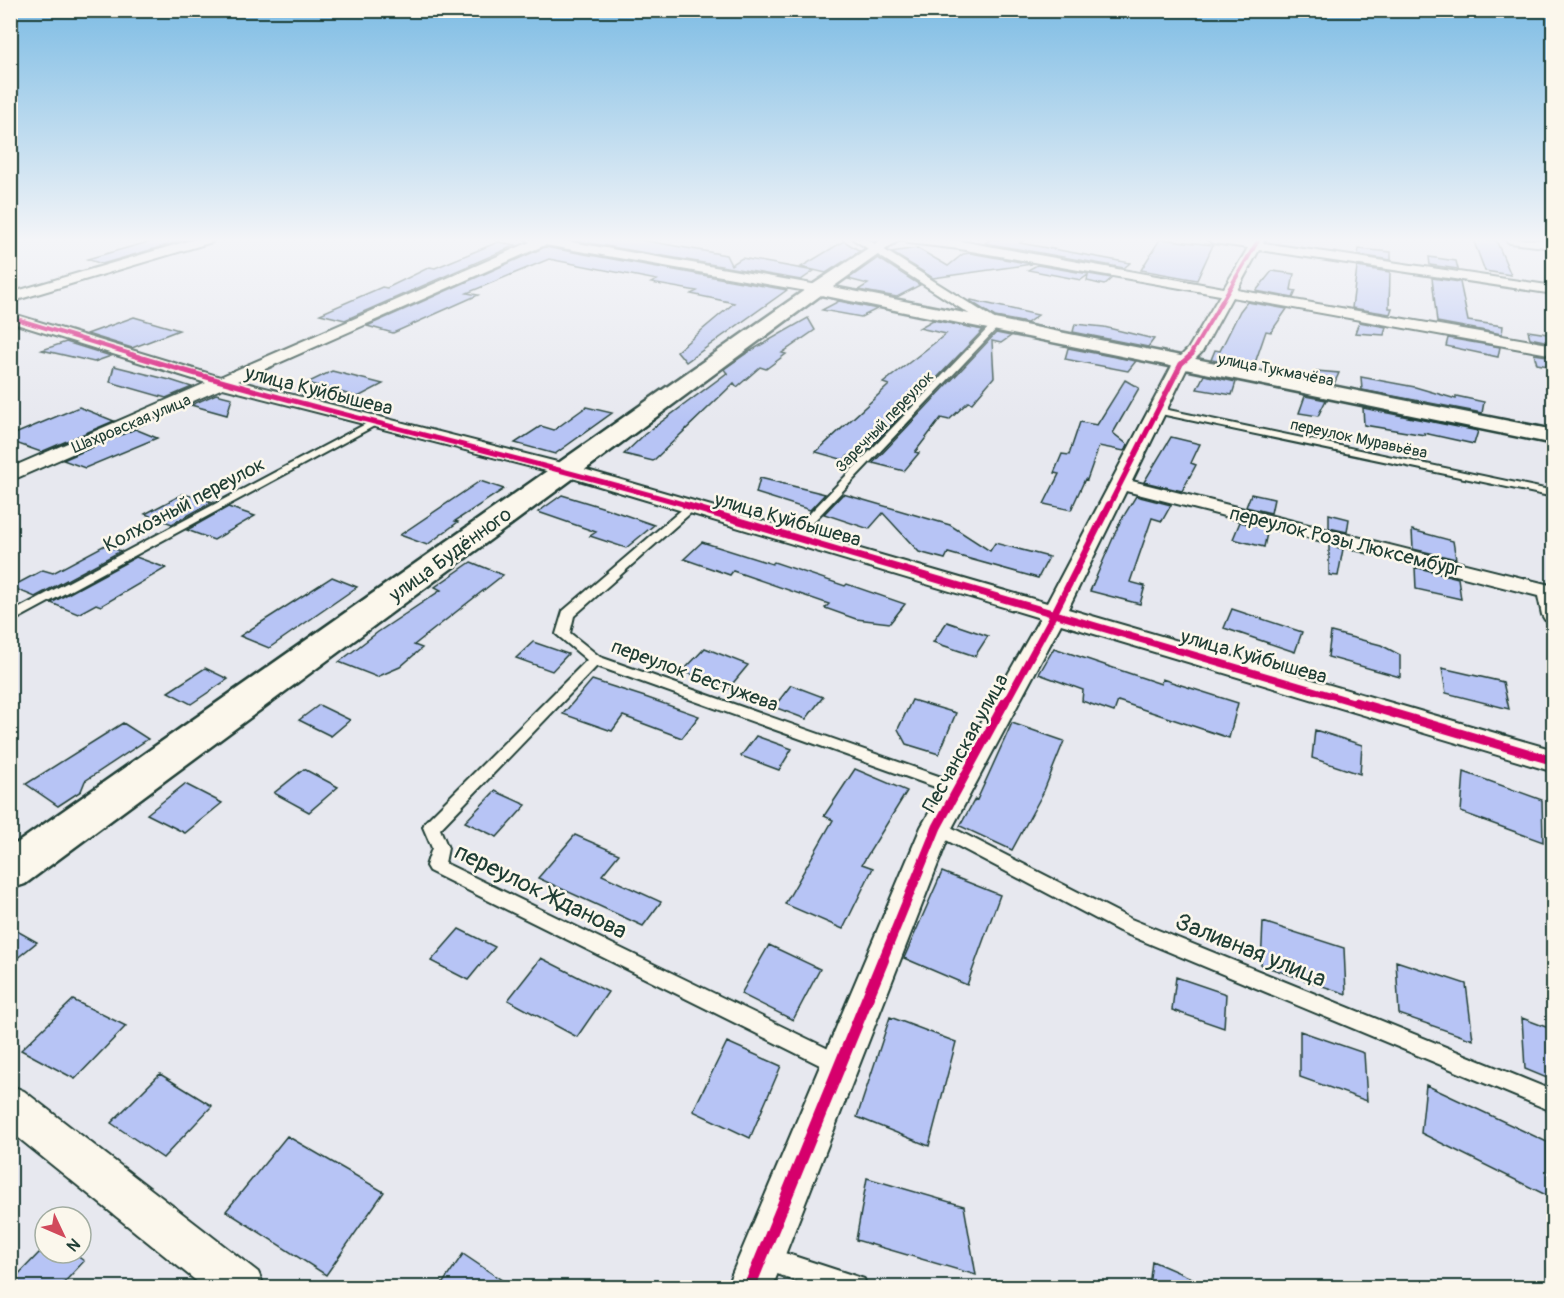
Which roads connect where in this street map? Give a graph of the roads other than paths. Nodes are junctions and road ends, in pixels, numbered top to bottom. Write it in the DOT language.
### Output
graph roads {
  1 [pos="409,300"];
  2 [pos="805,300"];
  3 [pos="867,300"];
  4 [pos="959,300"];
  5 [pos="1223,300"];
  6 [pos="1259,300"];
  7 [pos="10,317"];
  8 [pos="996,325"];
  9 [pos="1554,350"];
  10 [pos="1181,364"];
  11 [pos="224,383"];
  12 [pos="1159,411"];
  13 [pos="375,422"];
  14 [pos="1554,437"];
  15 [pos="566,470"];
  16 [pos="10,476"];
  17 [pos="1121,484"];
  18 [pos="1554,494"];
  19 [pos="690,508"];
  20 [pos="793,537"];
  21 [pos="1054,614"];
  22 [pos="1554,615"];
  23 [pos="10,619"];
  24 [pos="595,660"];
  25 [pos="1554,761"];
  26 [pos="958,789"];
  27 [pos="938,827"];
  28 [pos="10,870"];
  29 [pos="840,1065"];
  30 [pos="1554,1102"];
  31 [pos="10,1105"];
  32 [pos="761,1258"];
  33 [pos="242,1287"];
  34 [pos="749,1287"];
  35 [pos="855,1287"];
  1 -- 11 [label="street, Шахровская улица"];
  2 -- 15 [label="street, улица Будённого"];
  3 -- 8 [label="street, улица Тукмачёва"];
  4 -- 8 [label="street, улица Тукмачёва"];
  5 -- 10 [label="street, Песчанская улица"];
  6 -- 9 [label="street"];
  7 -- 11 [label="street, улица Куйбышева"];
  8 -- 10 [label="street, улица Тукмачёва"];
  8 -- 20 [label="lane, Заречный переулок"];
  10 -- 12 [label="street, Песчанская улица"];
  10 -- 14 [label="street, улица Тукмачёва"];
  11 -- 13 [label="street, улица Куйбышева"];
  11 -- 16 [label="street, Шахровская улица"];
  12 -- 17 [label="street, Песчанская улица"];
  12 -- 18 [label="lane, переулок Муравьёва"];
  13 -- 15 [label="street, улица Куйбышева"];
  13 -- 23 [label="lane, Колхозный переулок"];
  15 -- 19 [label="street, улица Куйбышева"];
  15 -- 28 [label="street, улица Будённого"];
  17 -- 21 [label="street, Песчанская улица"];
  17 -- 22 [label="street, переулок Розы Люксембург"];
  19 -- 20 [label="street, улица Куйбышева"];
  19 -- 24 [label="lane, переулок Бестужева"];
  20 -- 21 [label="street, улица Куйбышева"];
  21 -- 25 [label="street, улица Куйбышева"];
  21 -- 26 [label="street, Песчанская улица"];
  24 -- 26 [label="lane, переулок Бестужева"];
  24 -- 29 [label="lane, переулок Жданова"];
  26 -- 27 [label="street, Песчанская улица"];
  27 -- 29 [label="street, Песчанская улица"];
  27 -- 30 [label="lane, Заливная улица"];
  29 -- 32 [label="street, Песчанская улица"];
  31 -- 33 [label="street"];
  32 -- 34 [label="street, Песчанская улица"];
  32 -- 35 [label="lane"];
}
